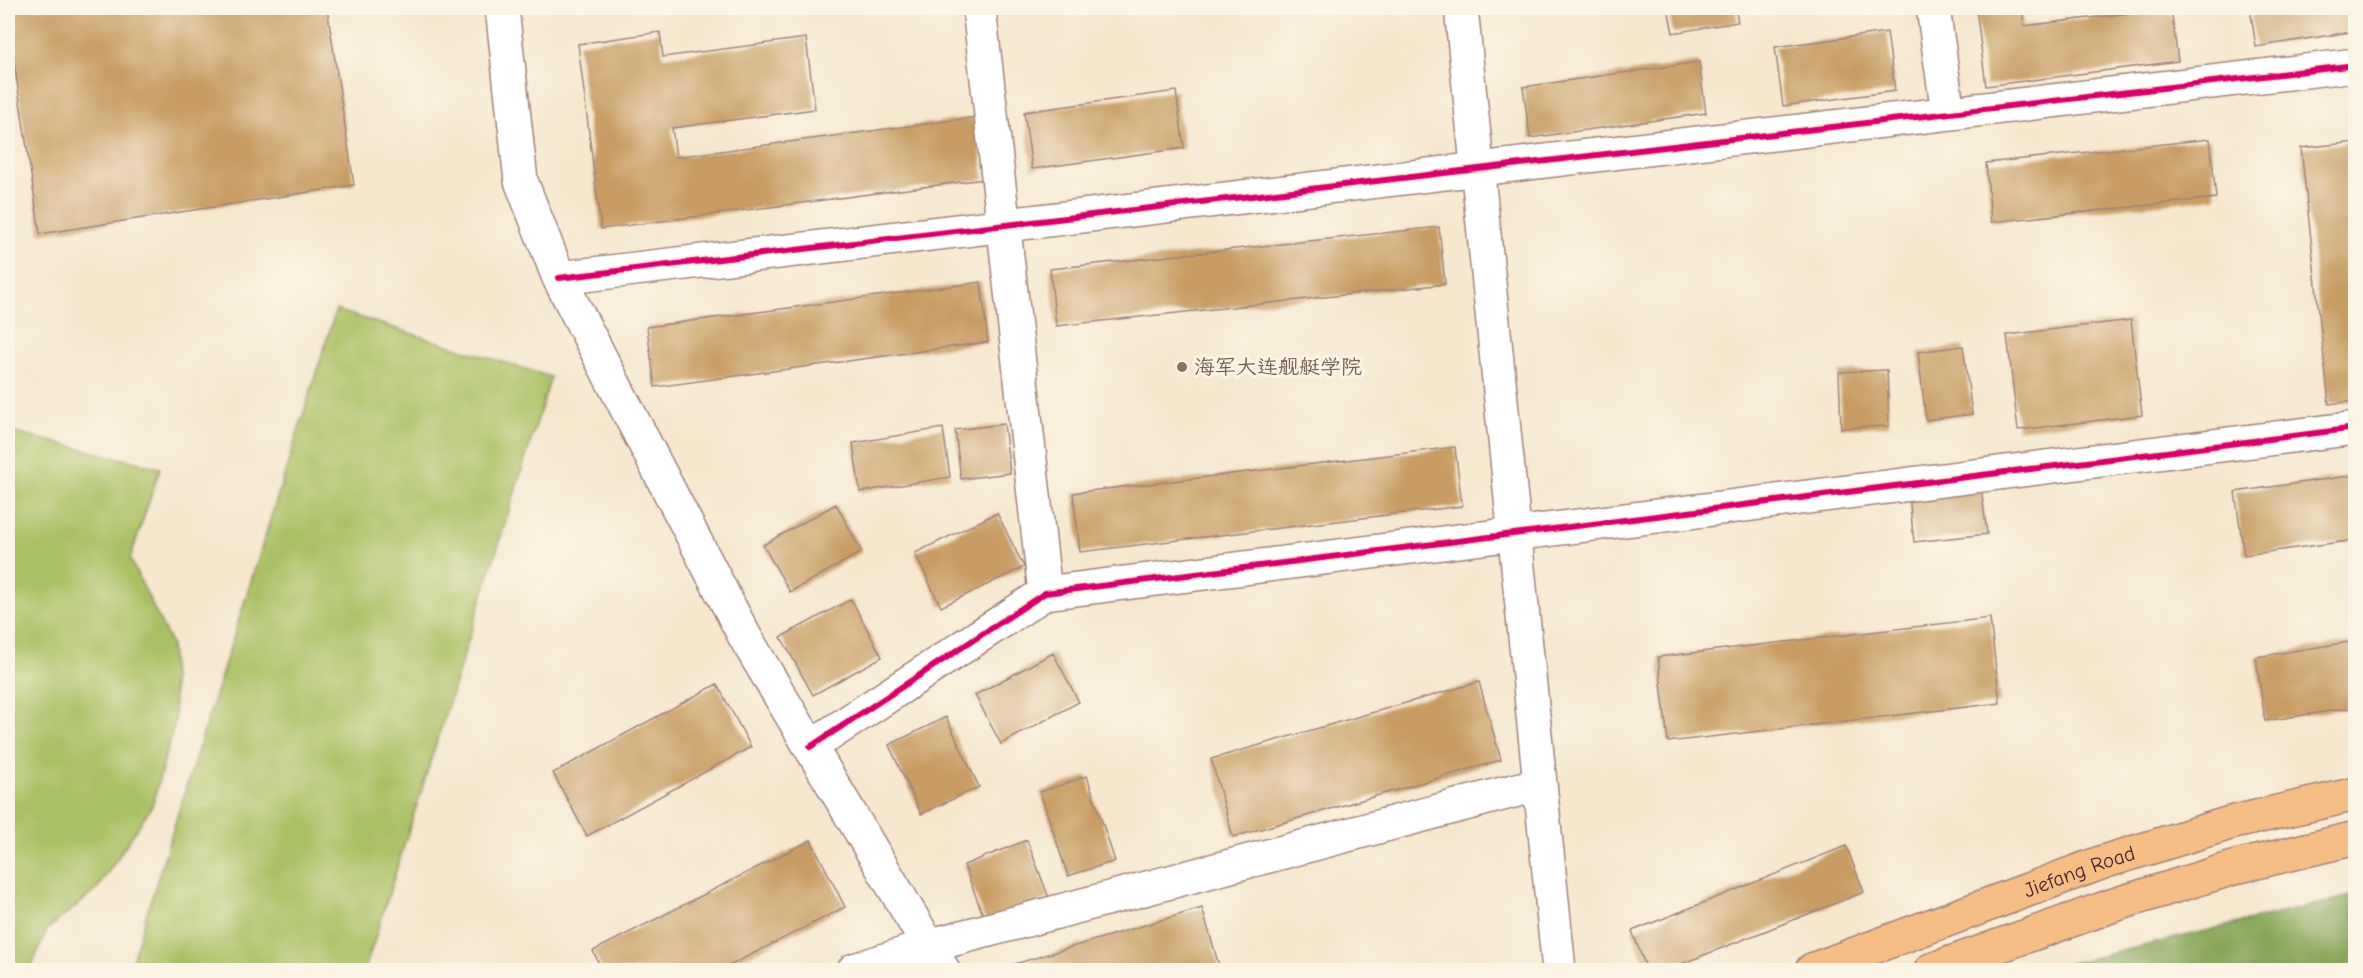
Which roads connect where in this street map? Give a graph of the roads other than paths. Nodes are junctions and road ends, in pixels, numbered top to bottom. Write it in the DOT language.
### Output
graph roads {
  1 [pos="502,8"];
  2 [pos="979,8"];
  3 [pos="1461,8"];
  4 [pos="1933,8"];
  5 [pos="2355,65"];
  6 [pos="1948,113"];
  7 [pos="1478,168"];
  8 [pos="1003,224"];
  9 [pos="559,278"];
  10 [pos="2355,428"];
  11 [pos="1515,534"];
  12 [pos="1045,593"];
  13 [pos="810,747"];
  14 [pos="1540,784"];
  15 [pos="2355,794"];
  16 [pos="2355,838"];
  17 [pos="936,958"];
  18 [pos="854,970"];
  19 [pos="1559,970"];
  20 [pos="1812,970"];
  21 [pos="1931,970"];
  1 -- 9 [label="street"];
  2 -- 8 [label="street"];
  3 -- 7 [label="street"];
  4 -- 6 [label="street"];
  5 -- 6 [label="street"];
  6 -- 7 [label="street"];
  7 -- 8 [label="street"];
  7 -- 11 [label="street"];
  8 -- 9 [label="street"];
  8 -- 12 [label="street"];
  9 -- 13 [label="street"];
  10 -- 11 [label="street"];
  11 -- 12 [label="street"];
  11 -- 14 [label="street"];
  12 -- 13 [label="street"];
  13 -- 17 [label="street"];
  14 -- 17 [label="street"];
  14 -- 19 [label="street"];
  15 -- 20 [label="main road, Jiefang Road"];
  16 -- 21 [label="main road, Jiefang Road"];
  17 -- 18 [label="street"];
}
